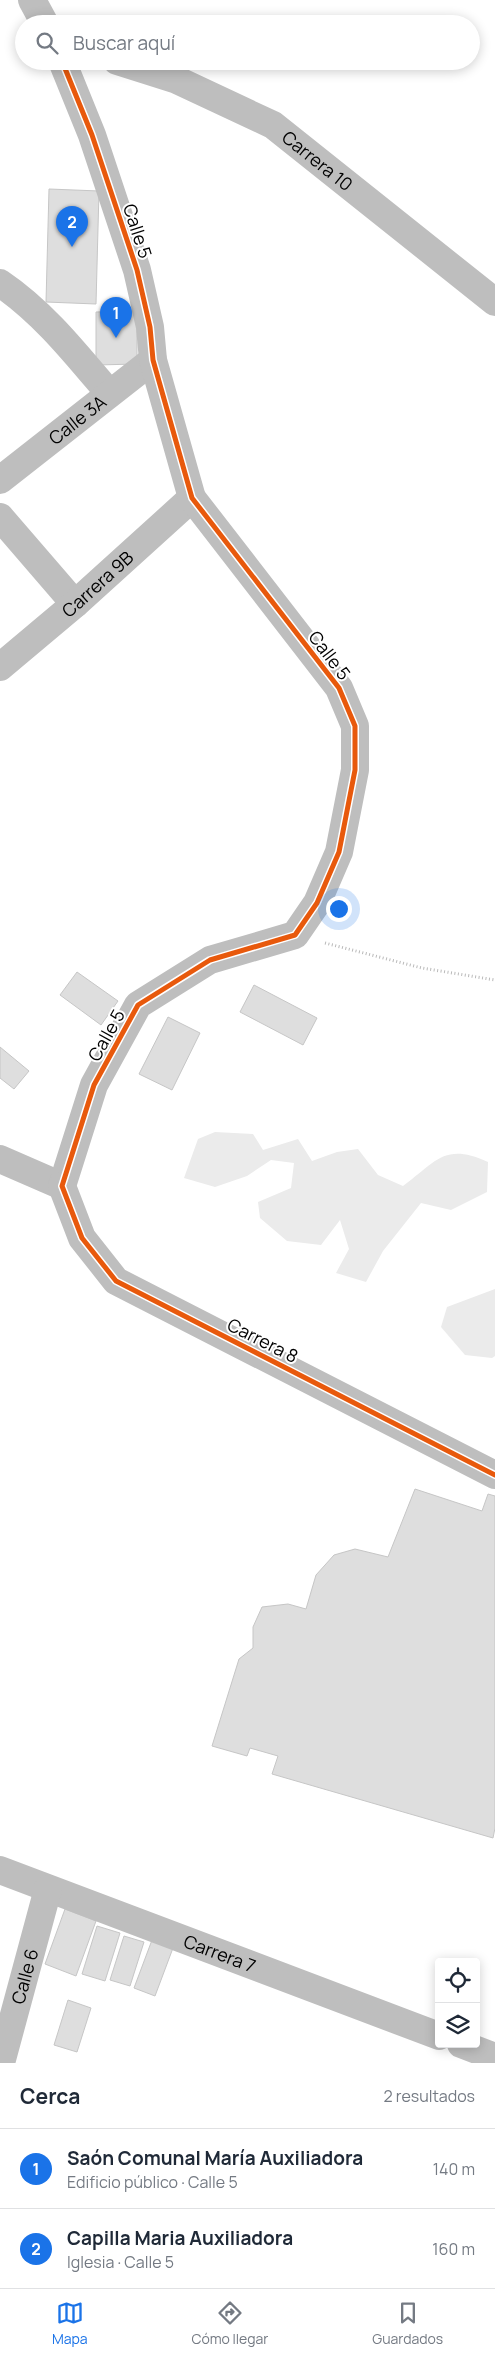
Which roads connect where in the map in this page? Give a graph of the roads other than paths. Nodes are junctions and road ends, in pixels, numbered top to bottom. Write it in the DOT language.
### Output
graph roads {
  1 [pos="32,0"];
  2 [pos="40,15"];
  3 [pos="66,70"];
  4 [pos="145,70"];
  5 [pos="4,292"];
  6 [pos="495,302"];
  7 [pos="153,360"];
  8 [pos="109,393"];
  9 [pos="0,480"];
  10 [pos="192,498"];
  11 [pos="0,518"];
  12 [pos="75,604"];
  13 [pos="0,667"];
  14 [pos="0,1160"];
  15 [pos="62,1186"];
  16 [pos="495,1475"];
  17 [pos="0,1870"];
  18 [pos="48,1889"];
  19 [pos="435,2034"];
  20 [pos="471,2048"];
  21 [pos="495,2057"];
  22 [pos="1,2063"];
  1 -- 2 [label="street"];
  3 -- 7 [label="street, Calle 5"];
  4 -- 6 [label="street, Carrera 10"];
  5 -- 8 [label="street"];
  7 -- 8 [label="street, Calle 3A"];
  7 -- 10 [label="street, Calle 5"];
  8 -- 9 [label="street, Calle 3A"];
  10 -- 12 [label="street, Carrera 9B"];
  10 -- 15 [label="street, Calle 5"];
  11 -- 12 [label="street"];
  12 -- 13 [label="street, Carrera 9B"];
  14 -- 15 [label="street"];
  15 -- 16 [label="street, Carrera 8"];
  17 -- 18 [label="street, Carrera 7"];
  18 -- 19 [label="street, Carrera 7"];
  18 -- 22 [label="street, Calle 6"];
  20 -- 21 [label="street"];
}
